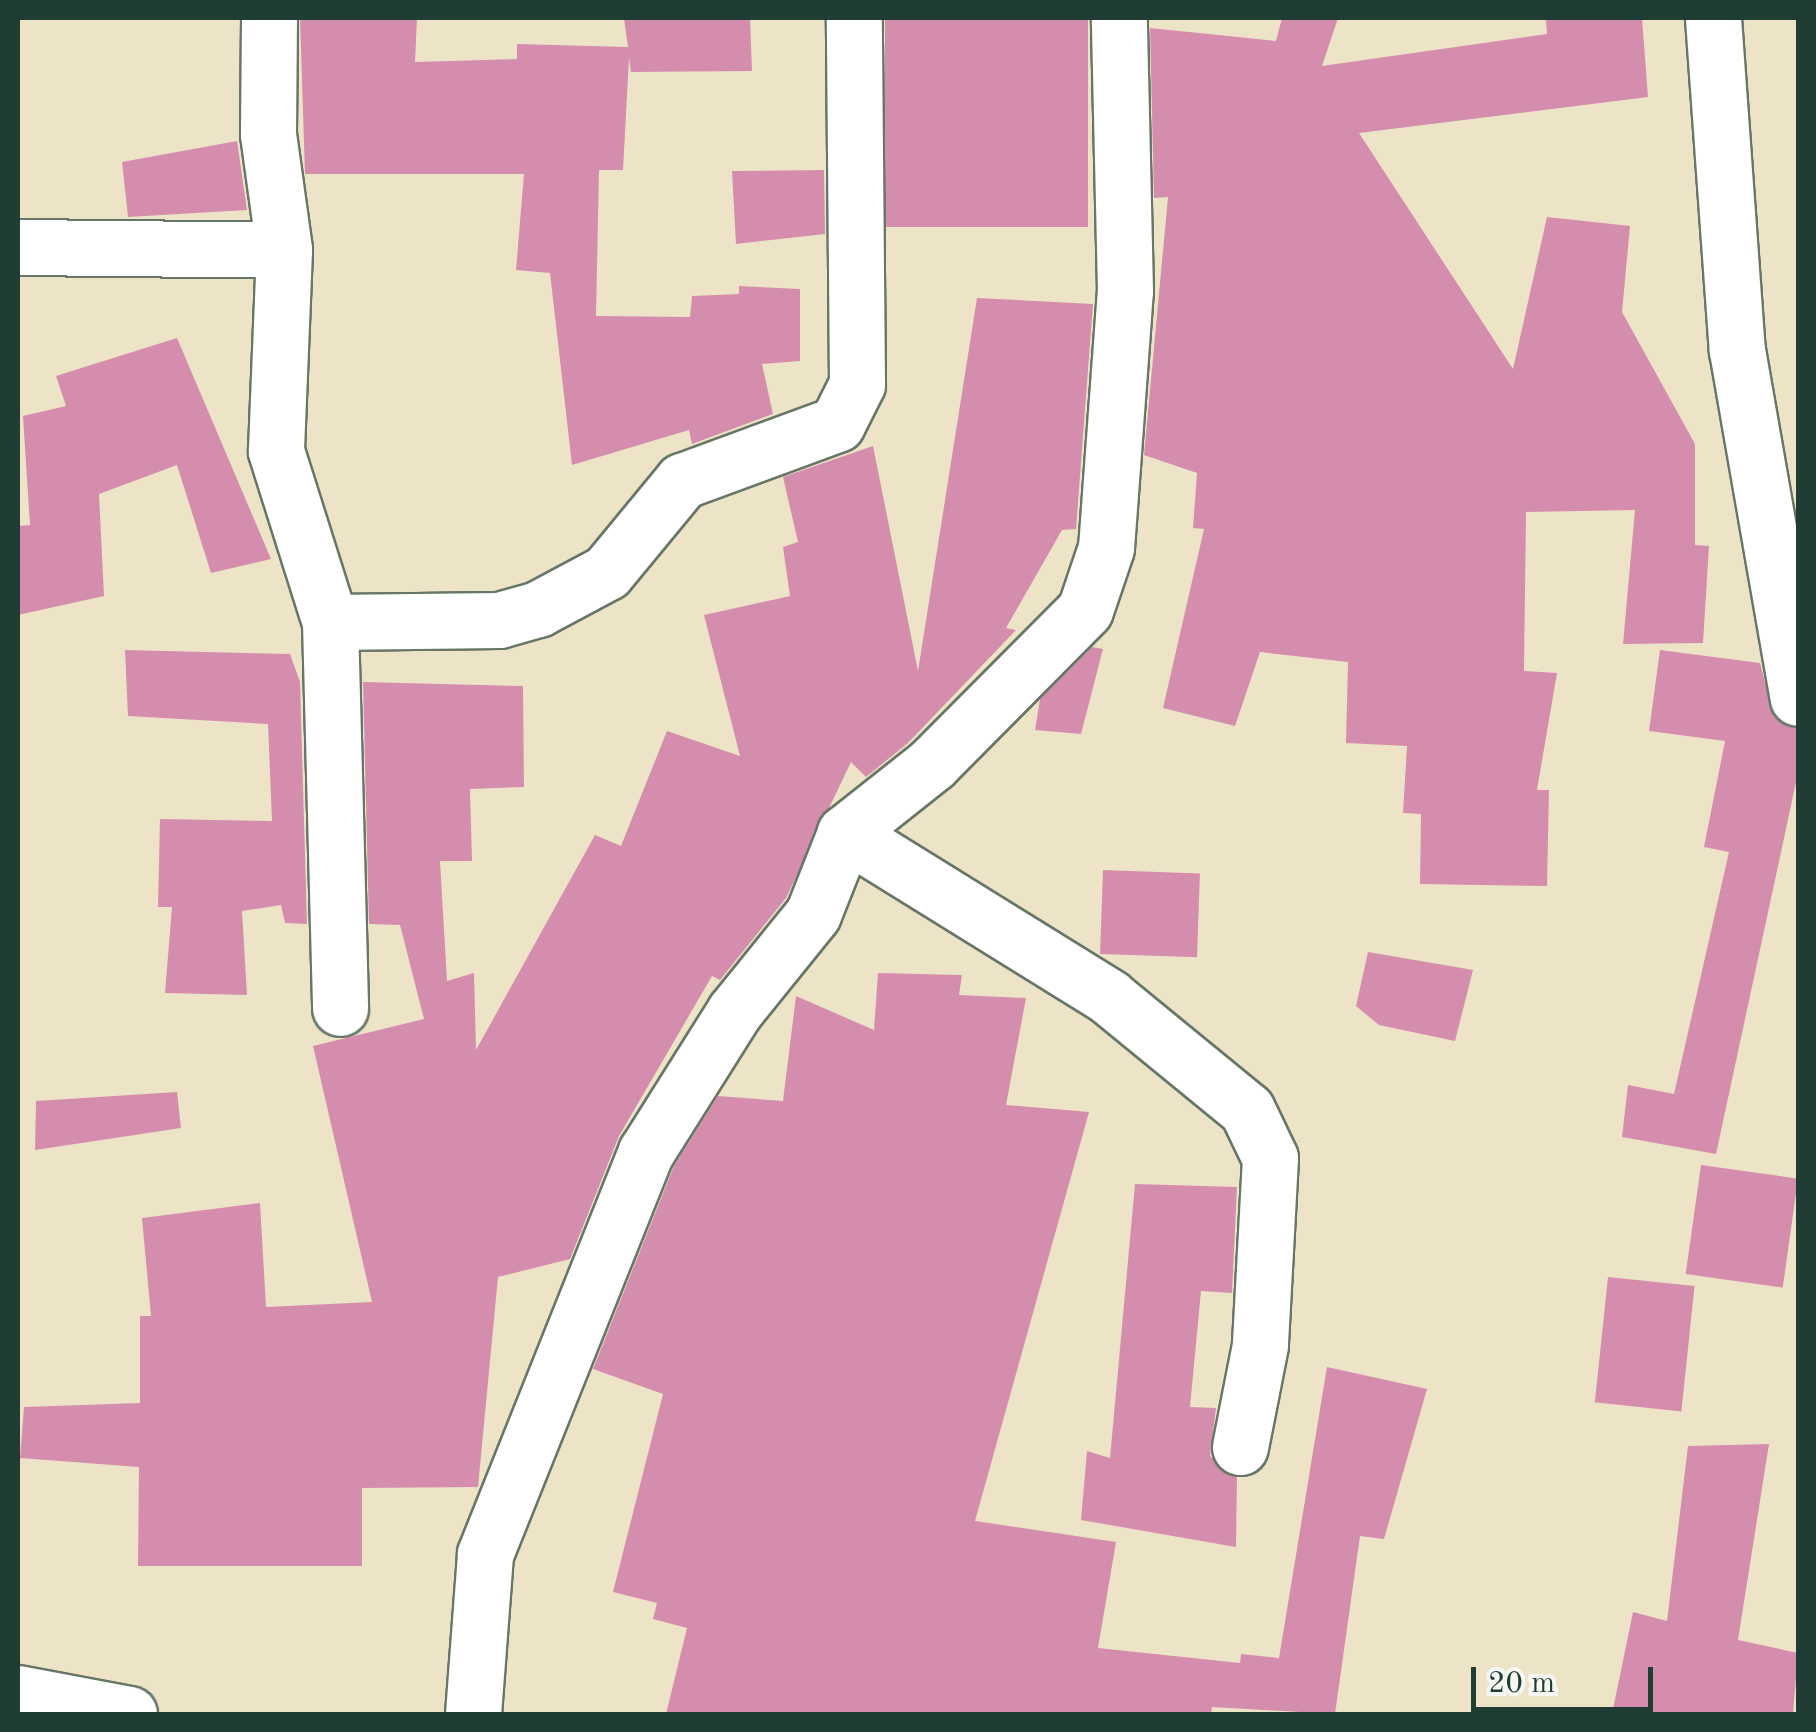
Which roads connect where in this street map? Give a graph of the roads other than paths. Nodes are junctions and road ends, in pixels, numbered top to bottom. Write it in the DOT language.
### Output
graph roads {
  1 [pos="269,18"];
  2 [pos="854,18"];
  3 [pos="1119,18"];
  4 [pos="1713,18"];
  5 [pos="18,246"];
  6 [pos="284,250"];
  7 [pos="330,622"];
  8 [pos="1798,698"];
  9 [pos="845,833"];
  10 [pos="340,1008"];
  11 [pos="1240,1446"];
  12 [pos="18,1693"];
  13 [pos="129,1714"];
  14 [pos="473,1714"];
  1 -- 6 [label="main road"];
  2 -- 7 [label="main road"];
  3 -- 9 [label="main road"];
  4 -- 8 [label="main road"];
  5 -- 6 [label="main road"];
  6 -- 7 [label="main road"];
  7 -- 10 [label="main road"];
  9 -- 11 [label="main road"];
  9 -- 14 [label="main road"];
  12 -- 13 [label="main road"];
}
